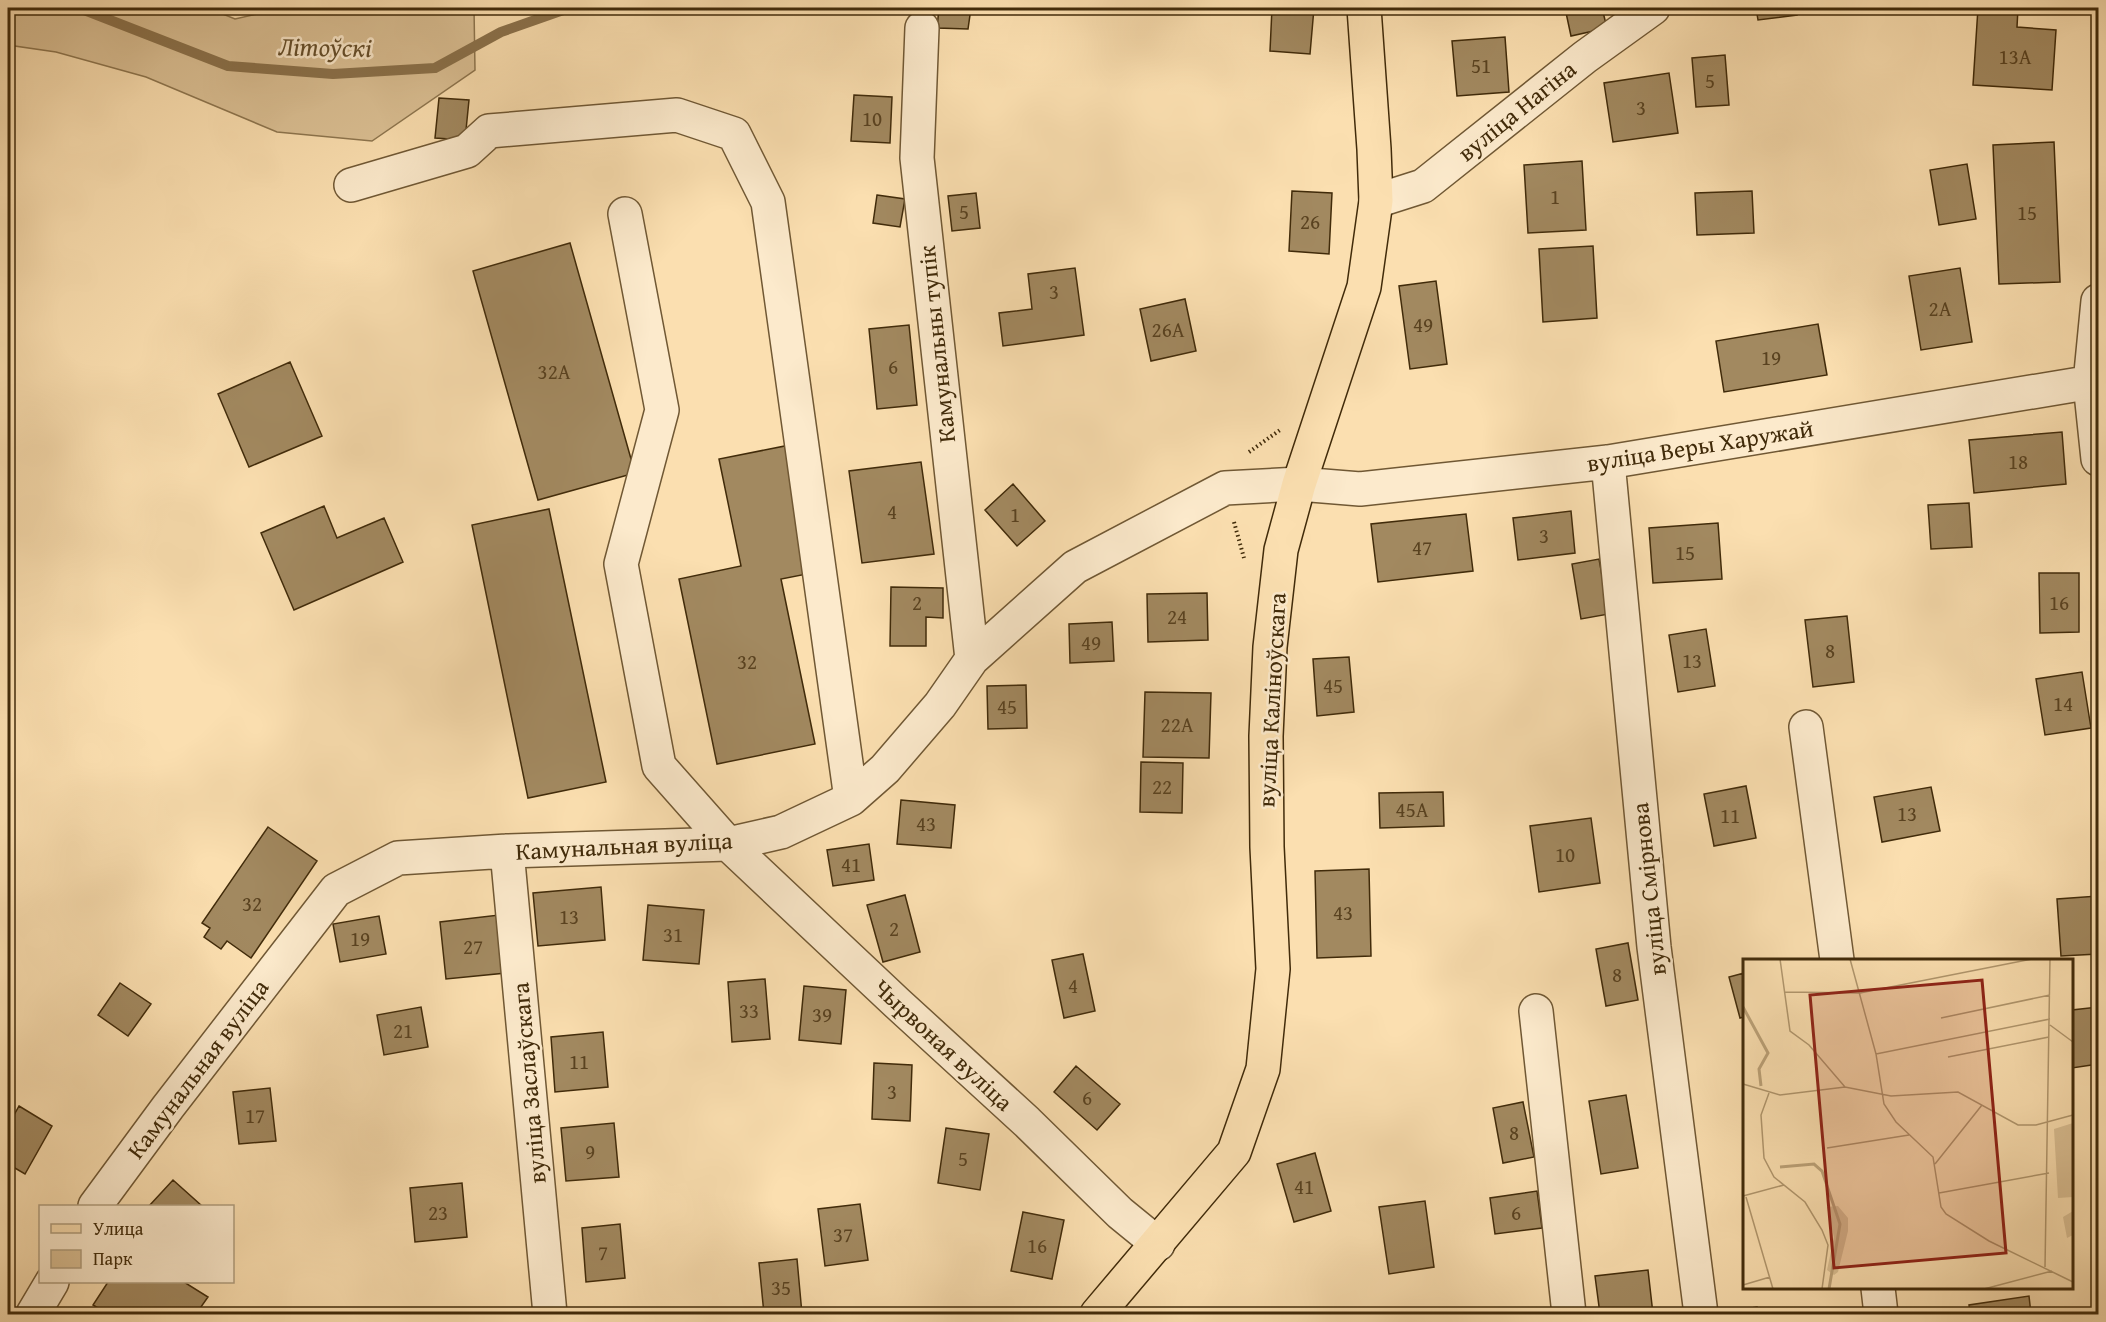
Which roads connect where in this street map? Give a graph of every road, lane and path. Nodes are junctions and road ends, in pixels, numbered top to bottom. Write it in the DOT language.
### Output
graph roads {
  1 [pos="1364,8"];
  2 [pos="1653,8"];
  3 [pos="922,28"];
  4 [pos="351,185"];
  5 [pos="1376,201"];
  6 [pos="625,214"];
  7 [pos="2098,300"];
  8 [pos="2094,382"];
  9 [pos="2098,459"];
  10 [pos="1608,462"];
  11 [pos="1299,484"];
  12 [pos="972,659"];
  13 [pos="1806,727"];
  14 [pos="851,799"];
  15 [pos="729,844"];
  16 [pos="507,851"];
  17 [pos="1837,959"];
  18 [pos="1536,1011"];
  19 [pos="96,1205"];
  20 [pos="1158,1245"];
  21 [pos="51,1283"];
  22 [pos="1878,1289"];
  23 [pos="33,1314"];
  24 [pos="550,1314"];
  25 [pos="1097,1314"];
  26 [pos="1569,1314"];
  27 [pos="1701,1314"];
  28 [pos="1881,1314"];
  1 -- 5 [label="main road, вуліца Каліноўскага"];
  2 -- 5 [label="street, вуліца Нагіна"];
  3 -- 12 [label="street, Камунальны тупік"];
  4 -- 14 [label="street"];
  5 -- 11 [label="main road, вуліца Каліноўскага"];
  6 -- 15 [label="street, Чырвоная вуліца"];
  7 -- 8 [label="street"];
  8 -- 9 [label="street"];
  8 -- 10 [label="street, вуліца Веры Харужай"];
  10 -- 11 [label="street, вуліца Веры Харужай"];
  10 -- 27 [label="street, вуліца Смірнова"];
  11 -- 12 [label="street, Камунальная вуліца"];
  11 -- 20 [label="main road, вуліца Каліноўскага"];
  12 -- 14 [label="street, Камунальная вуліца"];
  13 -- 17 [label="street"];
  14 -- 15 [label="street, Камунальная вуліца"];
  15 -- 16 [label="street, Камунальная вуліца"];
  15 -- 20 [label="street, Чырвоная вуліца"];
  16 -- 19 [label="street, Камунальная вуліца"];
  16 -- 24 [label="street, вуліца Заслаўскага"];
  18 -- 26 [label="street"];
  20 -- 25 [label="main road, вуліца Каліноўскага"];
  21 -- 23 [label="street"];
  22 -- 28 [label="street"];
}
